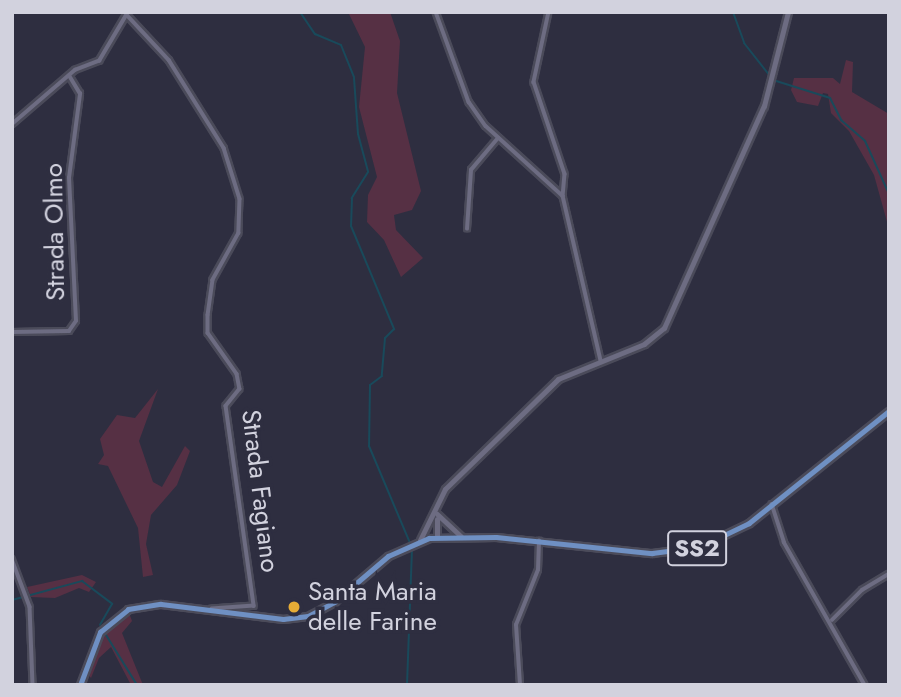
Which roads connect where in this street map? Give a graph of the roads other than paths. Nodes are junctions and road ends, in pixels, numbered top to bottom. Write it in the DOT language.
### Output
graph roads {
  1 [pos="436,12"];
  2 [pos="549,12"];
  3 [pos="788,12"];
  4 [pos="128,13"];
  5 [pos="69,76"];
  6 [pos="12,124"];
  7 [pos="498,138"];
  8 [pos="563,196"];
  9 [pos="467,229"];
  10 [pos="12,332"];
  11 [pos="601,360"];
  12 [pos="889,411"];
  13 [pos="772,504"];
  14 [pos="434,517"];
  15 [pos="461,536"];
  16 [pos="437,537"];
  17 [pos="420,540"];
  18 [pos="539,541"];
  19 [pos="12,559"];
  20 [pos="889,574"];
  21 [pos="211,610"];
  22 [pos="832,620"];
  23 [pos="33,685"];
  24 [pos="80,685"];
  25 [pos="520,685"];
  26 [pos="865,685"];
  1 -- 7 [label="street"];
  2 -- 8 [label="street"];
  3 -- 11 [label="main road"];
  4 -- 5 [label="street"];
  4 -- 21 [label="street, Strada Fagiano"];
  5 -- 6 [label="street"];
  5 -- 10 [label="street, Strada Olmo"];
  7 -- 8 [label="street"];
  7 -- 9 [label="street"];
  8 -- 11 [label="street"];
  11 -- 14 [label="main road"];
  12 -- 13 [label="main road, SS2"];
  13 -- 18 [label="main road, SS2"];
  13 -- 22 [label="street"];
  14 -- 15 [label="main road"];
  14 -- 16 [label="main road"];
  14 -- 17 [label="main road"];
  15 -- 16 [label="main road, SS2"];
  15 -- 18 [label="main road, SS2"];
  16 -- 17 [label="main road, SS2"];
  17 -- 21 [label="main road, SS2"];
  18 -- 25 [label="street"];
  19 -- 23 [label="street"];
  20 -- 22 [label="street"];
  21 -- 24 [label="main road, SS2"];
  22 -- 26 [label="street"];
}
